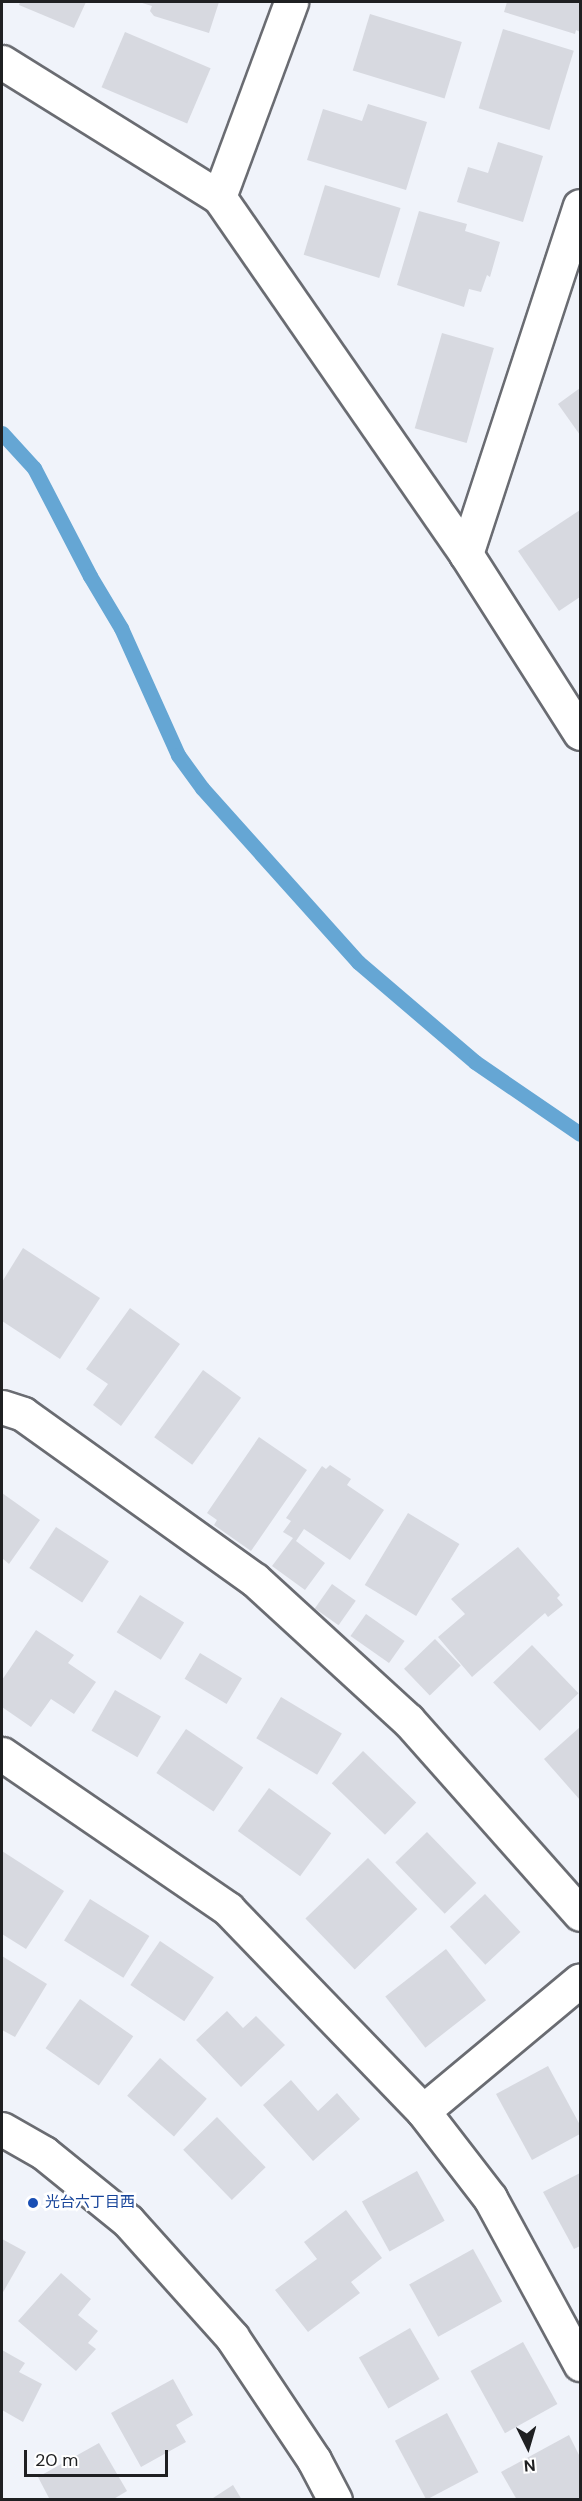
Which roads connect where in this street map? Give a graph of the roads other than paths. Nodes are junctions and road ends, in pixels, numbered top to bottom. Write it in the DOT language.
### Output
graph roads {
  1 [pos="291,2"];
  2 [pos="2,62"];
  3 [pos="219,197"];
  4 [pos="577,230"];
  5 [pos="466,554"];
  6 [pos="580,733"];
  7 [pos="2,1407"];
  8 [pos="2,1754"];
  9 [pos="580,1914"];
  10 [pos="580,1980"];
  11 [pos="423,2111"];
  12 [pos="2,2129"];
  13 [pos="580,2364"];
  14 [pos="335,2499"];
  1 -- 3 [label="street"];
  2 -- 3 [label="street"];
  3 -- 5 [label="street"];
  4 -- 5 [label="street"];
  5 -- 6 [label="street"];
  7 -- 9 [label="street"];
  8 -- 11 [label="street"];
  10 -- 11 [label="street"];
  11 -- 13 [label="street"];
  12 -- 14 [label="street"];
}
